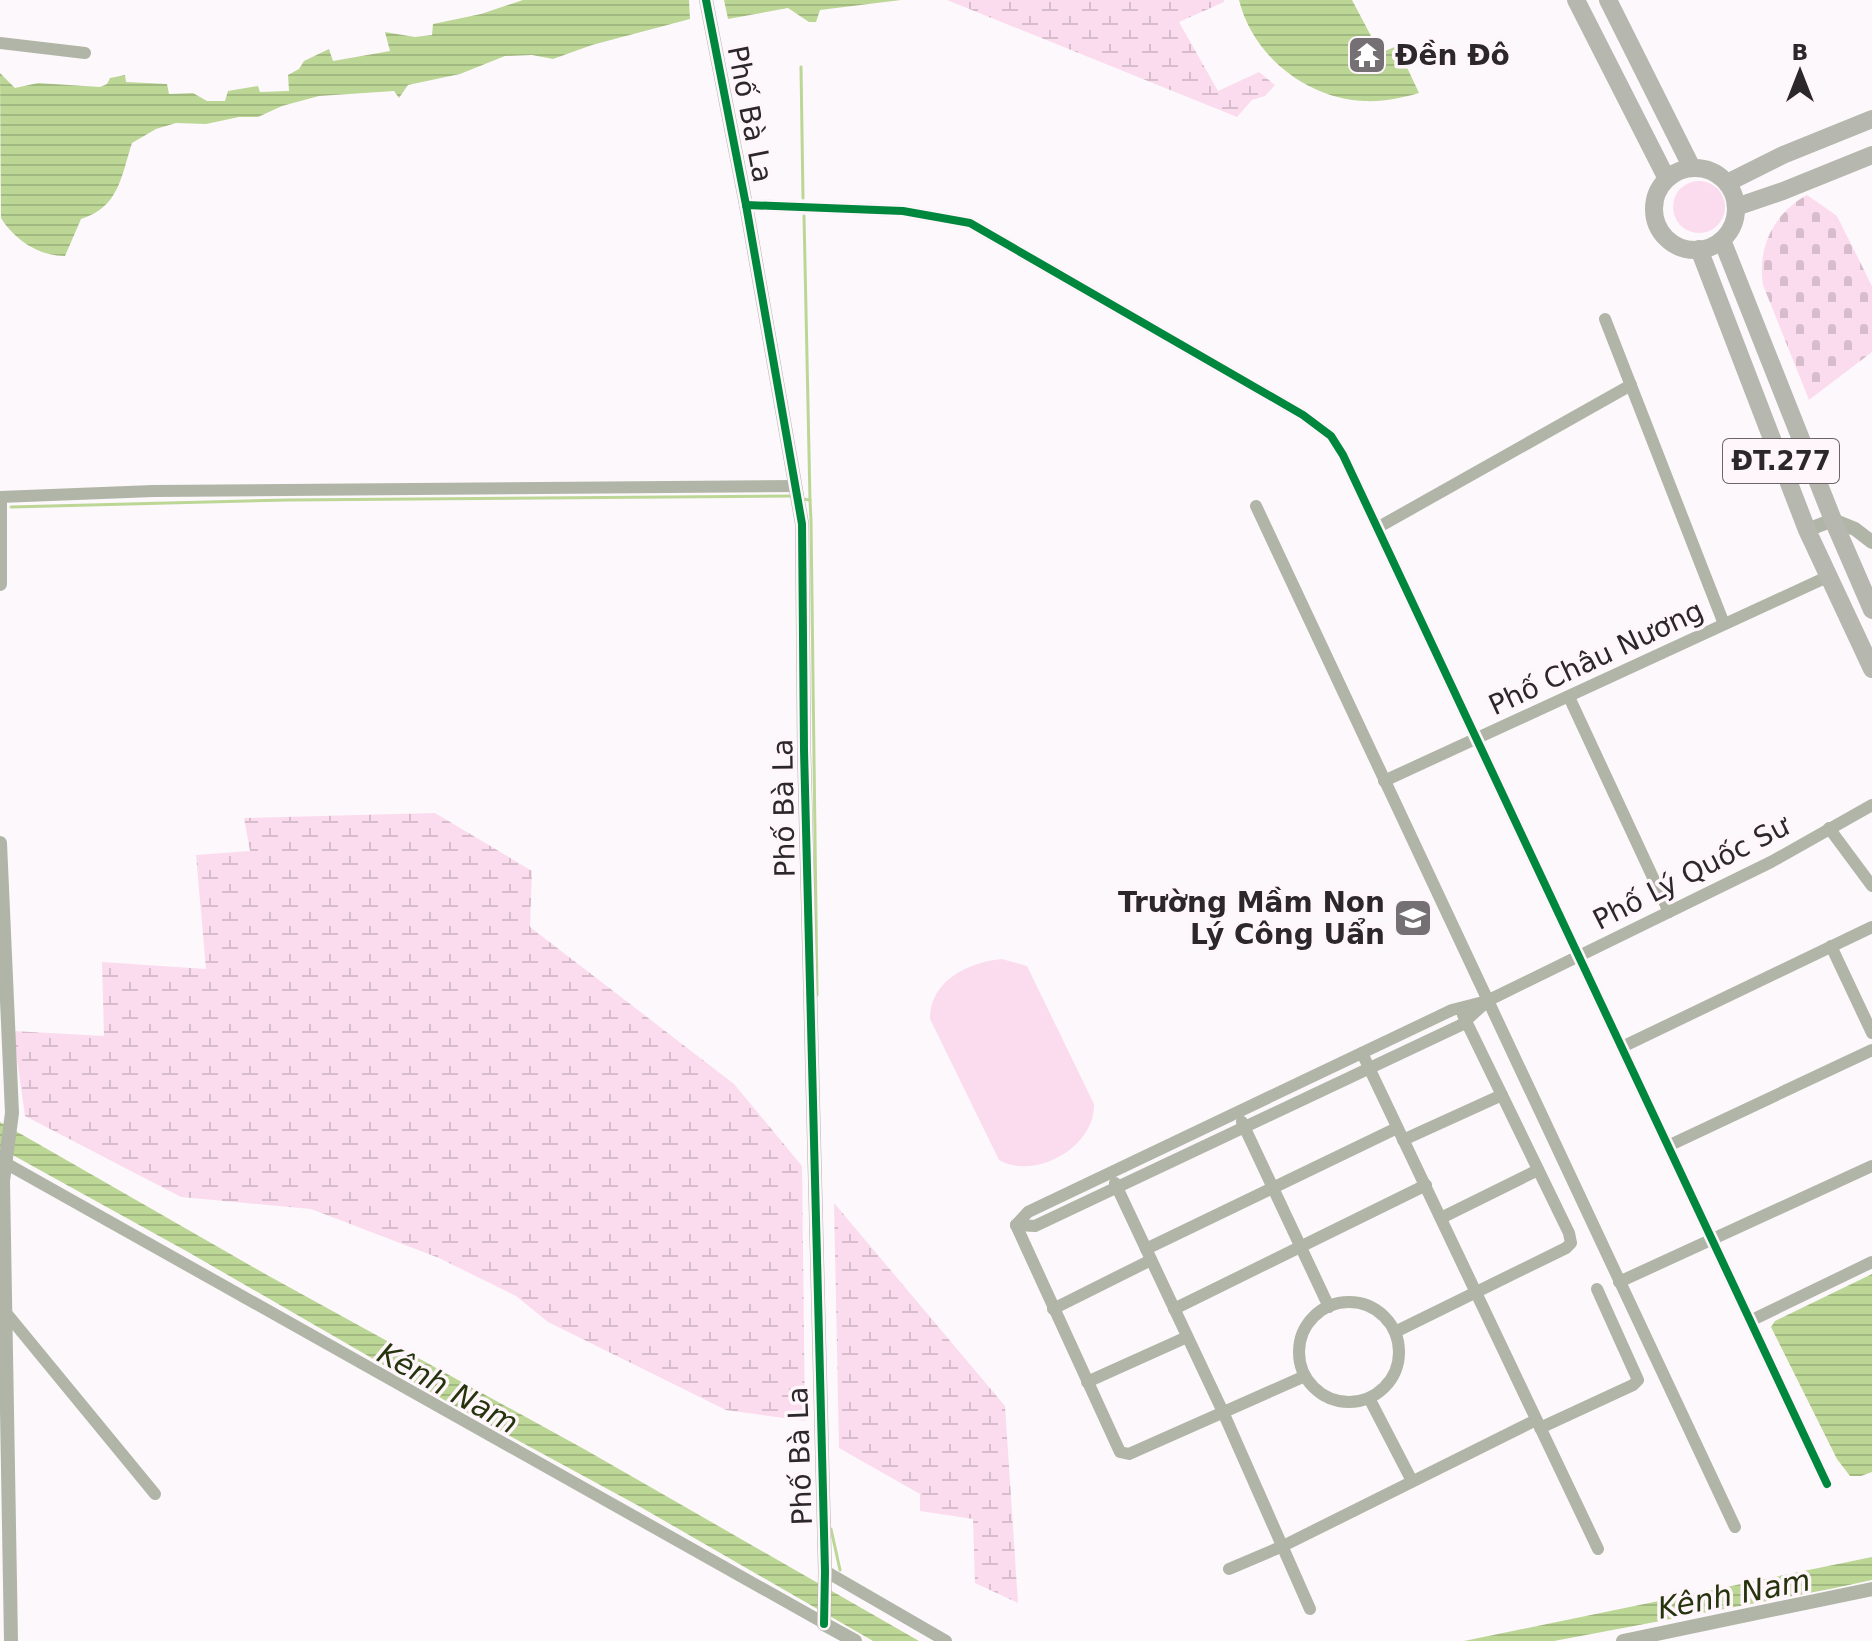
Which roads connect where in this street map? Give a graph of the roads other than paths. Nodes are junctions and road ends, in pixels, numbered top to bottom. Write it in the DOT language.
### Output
graph roads {
  1 [pos="706,0"];
  2 [pos="1576,0"];
  3 [pos="1608,0"];
  4 [pos="0,43"];
  5 [pos="85,53"];
  6 [pos="1872,119"];
  7 [pos="1872,155"];
  8 [pos="1692,168"];
  9 [pos="1667,179"];
  10 [pos="1727,183"];
  11 [pos="746,205"];
  12 [pos="1736,207"];
  13 [pos="1722,240"];
  14 [pos="1699,249"];
  15 [pos="1605,319"];
  16 [pos="1631,385"];
  17 [pos="796,486"];
  18 [pos="0,498"];
  19 [pos="1256,506"];
  20 [pos="1833,520"];
  21 [pos="1377,528"];
  22 [pos="1807,530"];
  23 [pos="1872,542"];
  24 [pos="1827,577"];
  25 [pos="0,584"];
  26 [pos="1872,610"];
  27 [pos="1724,624"];
  28 [pos="1872,669"];
  29 [pos="1569,697"];
  30 [pos="1477,740"];
  31 [pos="1384,781"];
  32 [pos="1872,805"];
  33 [pos="1829,828"];
  34 [pos="0,843"];
  35 [pos="1872,886"];
  36 [pos="1669,912"];
  37 [pos="1872,927"];
  38 [pos="1831,946"];
  39 [pos="1579,956"];
  40 [pos="1487,1001"];
  41 [pos="1463,1014"];
  42 [pos="1872,1033"];
  43 [pos="1622,1047"];
  44 [pos="1872,1050"];
  45 [pos="1362,1053"];
  46 [pos="1369,1068"];
  47 [pos="1502,1095"];
  48 [pos="1237,1112"];
  49 [pos="1244,1127"];
  50 [pos="1400,1134"];
  51 [pos="1668,1146"];
  52 [pos="4,1161"];
  53 [pos="1872,1166"];
  54 [pos="1538,1170"];
  55 [pos="1110,1173"];
  56 [pos="1426,1185"];
  57 [pos="1117,1187"];
  58 [pos="1273,1188"];
  59 [pos="1441,1218"];
  60 [pos="1016,1225"];
  61 [pos="1712,1240"];
  62 [pos="1301,1247"];
  63 [pos="1149,1254"];
  64 [pos="3,1255"];
  65 [pos="1872,1262"];
  66 [pos="1619,1282"];
  67 [pos="1597,1289"];
  68 [pos="1477,1292"];
  69 [pos="1329,1307"];
  70 [pos="1053,1309"];
  71 [pos="1174,1309"];
  72 [pos="7,1314"];
  73 [pos="1750,1321"];
  74 [pos="1395,1332"];
  75 [pos="1187,1337"];
  76 [pos="1305,1376"];
  77 [pos="1087,1382"];
  78 [pos="1369,1398"];
  79 [pos="1223,1412"];
  80 [pos="1538,1424"];
  81 [pos="1412,1481"];
  82 [pos="1827,1484"];
  83 [pos="155,1494"];
  84 [pos="1735,1527"];
  85 [pos="1283,1546"];
  86 [pos="1598,1549"];
  87 [pos="1229,1569"];
  88 [pos="825,1572"];
  89 [pos="1872,1589"];
  90 [pos="1310,1609"];
  91 [pos="824,1624"];
  92 [pos="11,1641"];
  93 [pos="855,1641"];
  94 [pos="946,1641"];
  95 [pos="1623,1641"];
  1 -- 11 [label="street, Phố Bà La"];
  2 -- 9 [label="main road"];
  3 -- 8 [label="main road"];
  4 -- 5 [label="street"];
  6 -- 10 [label="main road"];
  7 -- 12 [label="main road"];
  8 -- 9 [label="main road"];
  8 -- 10 [label="main road"];
  9 -- 14 [label="main road"];
  10 -- 12 [label="main road"];
  11 -- 17 [label="street, Phố Bà La"];
  11 -- 21 [label="street"];
  12 -- 13 [label="main road"];
  13 -- 14 [label="main road"];
  13 -- 20 [label="main road, ĐT.277"];
  14 -- 22 [label="main road, ĐT.277"];
  15 -- 16 [label="street"];
  16 -- 21 [label="street"];
  16 -- 27 [label="street"];
  17 -- 18 [label="street"];
  17 -- 88 [label="street, Phố Bà La"];
  18 -- 25 [label="street"];
  19 -- 31 [label="street"];
  20 -- 22 [label="street"];
  20 -- 23 [label="street"];
  20 -- 26 [label="main road, ĐT.277"];
  21 -- 30 [label="street"];
  22 -- 24 [label="main road, ĐT.277"];
  24 -- 27 [label="street, Phố Châu Nương"];
  24 -- 28 [label="main road, ĐT.277"];
  27 -- 29 [label="street, Phố Châu Nương"];
  29 -- 30 [label="street, Phố Châu Nương"];
  29 -- 36 [label="street"];
  30 -- 31 [label="street, Phố Châu Nương"];
  30 -- 39 [label="street"];
  31 -- 40 [label="street"];
  32 -- 33 [label="street, Phố Lý Quốc Sư"];
  33 -- 35 [label="street"];
  33 -- 36 [label="street, Phố Lý Quốc Sư"];
  34 -- 52 [label="street"];
  36 -- 39 [label="street, Phố Lý Quốc Sư"];
  37 -- 38 [label="street"];
  38 -- 42 [label="street"];
  38 -- 43 [label="street"];
  39 -- 40 [label="street, Phố Lý Quốc Sư"];
  39 -- 43 [label="street"];
  40 -- 41 [label="street, Phố Lý Quốc Sư"];
  40 -- 66 [label="street"];
  41 -- 45 [label="street"];
  41 -- 46 [label="street"];
  41 -- 47 [label="street"];
  43 -- 51 [label="street"];
  44 -- 51 [label="street"];
  45 -- 46 [label="street"];
  45 -- 48 [label="street"];
  46 -- 49 [label="street"];
  46 -- 50 [label="street"];
  47 -- 50 [label="street"];
  47 -- 54 [label="street"];
  48 -- 49 [label="street"];
  48 -- 55 [label="street"];
  49 -- 57 [label="street"];
  49 -- 58 [label="street"];
  50 -- 56 [label="street"];
  50 -- 58 [label="street"];
  51 -- 61 [label="street"];
  52 -- 64 [label="street"];
  52 -- 91 [label="street"];
  53 -- 61 [label="street"];
  54 -- 59 [label="street"];
  54 -- 68 [label="street"];
  55 -- 57 [label="street"];
  55 -- 60 [label="street"];
  56 -- 59 [label="street"];
  56 -- 62 [label="street"];
  57 -- 60 [label="street"];
  57 -- 63 [label="street"];
  58 -- 62 [label="street"];
  58 -- 63 [label="street"];
  59 -- 68 [label="street"];
  60 -- 70 [label="street"];
  61 -- 66 [label="street"];
  61 -- 73 [label="street"];
  62 -- 69 [label="street"];
  62 -- 71 [label="street"];
  63 -- 70 [label="street"];
  63 -- 71 [label="street"];
  64 -- 72 [label="street"];
  65 -- 73 [label="street"];
  66 -- 84 [label="street"];
  67 -- 80 [label="street"];
  68 -- 74 [label="street"];
  68 -- 80 [label="street"];
  69 -- 74 [label="street"];
  69 -- 76 [label="street"];
  70 -- 77 [label="street"];
  71 -- 75 [label="street"];
  72 -- 83 [label="street"];
  72 -- 92 [label="street"];
  73 -- 82 [label="street"];
  74 -- 78 [label="street"];
  75 -- 77 [label="street"];
  75 -- 79 [label="street"];
  76 -- 78 [label="street"];
  76 -- 79 [label="street"];
  77 -- 79 [label="street"];
  78 -- 81 [label="street"];
  79 -- 85 [label="street"];
  80 -- 81 [label="street"];
  80 -- 86 [label="street"];
  81 -- 85 [label="street"];
  85 -- 87 [label="street"];
  85 -- 90 [label="street"];
  88 -- 91 [label="street, Phố Bà La"];
  88 -- 94 [label="street"];
  89 -- 95 [label="street"];
  91 -- 93 [label="street"];
}
